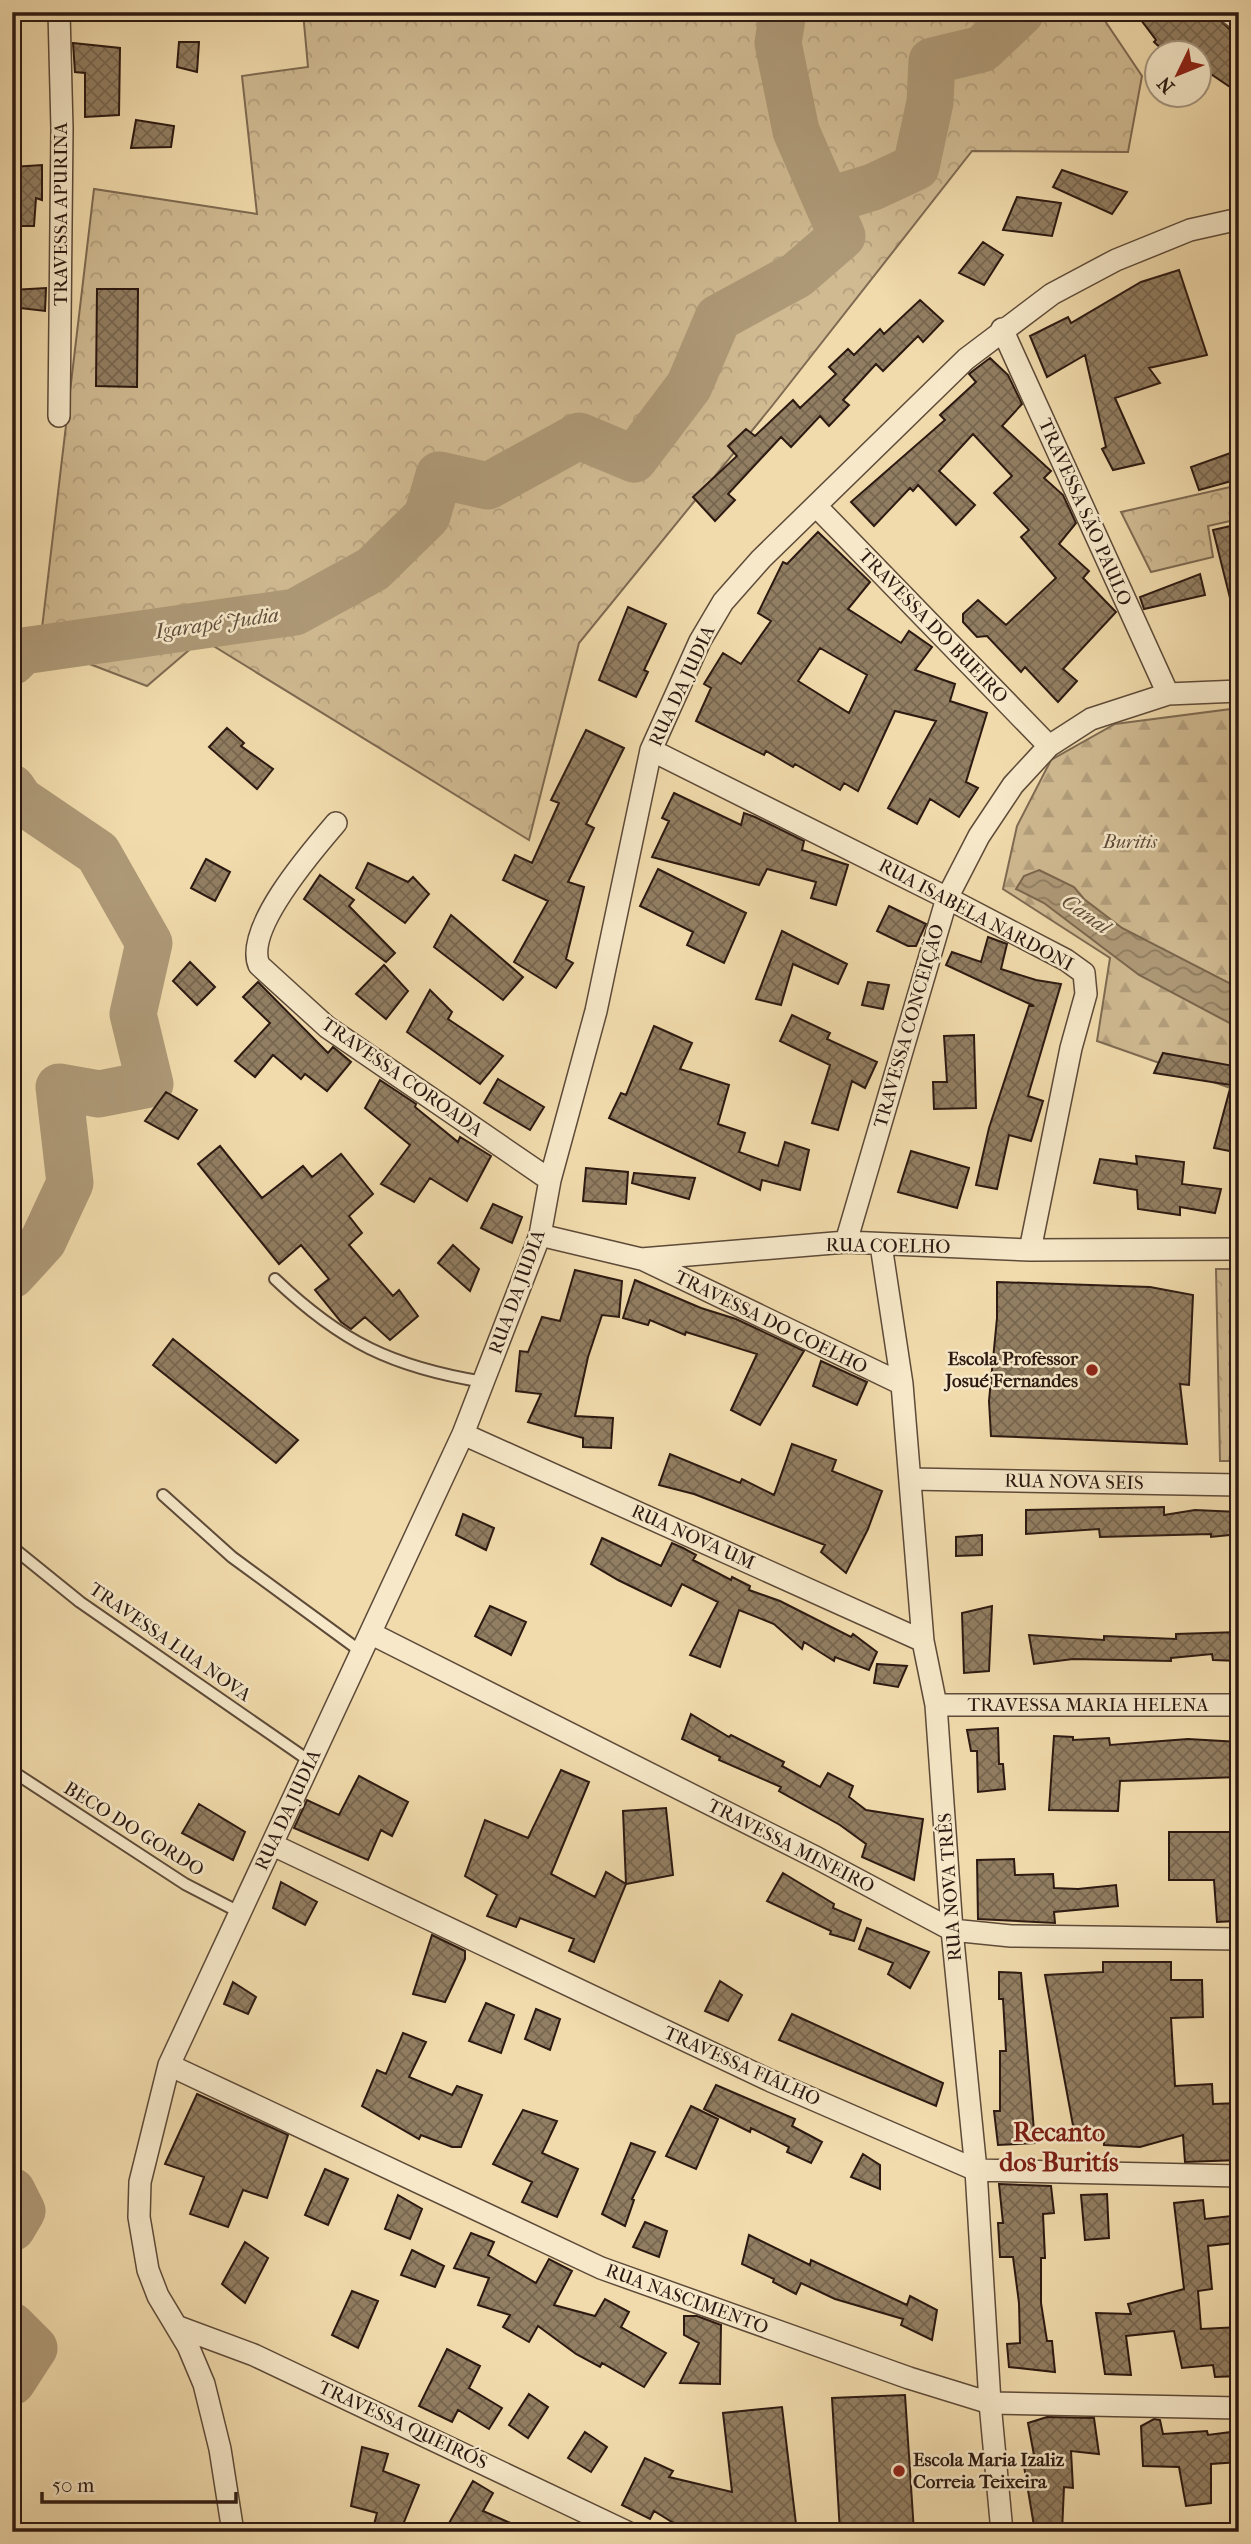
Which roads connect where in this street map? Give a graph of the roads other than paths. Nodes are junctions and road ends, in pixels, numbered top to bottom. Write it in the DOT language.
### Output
graph roads {
  1 [pos="59,12"];
  2 [pos="1219,12"];
  3 [pos="1239,27"];
  4 [pos="1239,219"];
  5 [pos="1002,330"];
  6 [pos="59,416"];
  7 [pos="817,507"];
  8 [pos="1239,691"];
  9 [pos="1168,694"];
  10 [pos="1049,746"];
  11 [pos="651,750"];
  12 [pos="336,824"];
  13 [pos="947,898"];
  14 [pos="550,1180"];
  15 [pos="540,1235"];
  16 [pos="846,1242"];
  17 [pos="881,1245"];
  18 [pos="1239,1249"];
  19 [pos="1030,1250"];
  20 [pos="641,1259"];
  21 [pos="275,1279"];
  22 [pos="484,1382"];
  23 [pos="902,1384"];
  24 [pos="463,1434"];
  25 [pos="910,1479"];
  26 [pos="1239,1485"];
  27 [pos="163,1495"];
  28 [pos="12,1547"];
  29 [pos="923,1641"];
  30 [pos="368,1644"];
  31 [pos="936,1705"];
  32 [pos="1239,1705"];
  33 [pos="311,1762"];
  34 [pos="12,1771"];
  35 [pos="273,1845"];
  36 [pos="239,1912"];
  37 [pos="952,1930"];
  38 [pos="1239,1939"];
  39 [pos="169,2065"];
  40 [pos="976,2170"];
  41 [pos="1239,2176"];
  42 [pos="176,2326"];
  43 [pos="990,2403"];
  44 [pos="1239,2408"];
  45 [pos="233,2532"];
  46 [pos="627,2532"];
  47 [pos="1002,2532"];
  1 -- 6 [label="street, TRAVESSA APURINA"];
  2 -- 3 [label="lane"];
  4 -- 5 [label="street, RUA DA JUDIA"];
  5 -- 7 [label="street, RUA DA JUDIA"];
  5 -- 9 [label="street, TRAVESSA SÃO PAULO"];
  7 -- 10 [label="street, TRAVESSA DO BUEIRO"];
  7 -- 11 [label="street, RUA DA JUDIA"];
  8 -- 9 [label="street, TRAVESSA CONCEIÇÃO"];
  9 -- 10 [label="street, TRAVESSA CONCEIÇÃO"];
  10 -- 13 [label="street, TRAVESSA CONCEIÇÃO"];
  11 -- 13 [label="street, RUA ISABELA NARDONI"];
  11 -- 14 [label="street, RUA DA JUDIA"];
  12 -- 14 [label="street, TRAVESSA COROADA"];
  13 -- 16 [label="street, TRAVESSA CONCEIÇÃO"];
  13 -- 19 [label="street, RUA ISABELA NARDONI"];
  14 -- 15 [label="street, RUA DA JUDIA"];
  15 -- 20 [label="street, RUA COELHO"];
  15 -- 22 [label="street, RUA DA JUDIA"];
  16 -- 17 [label="street, RUA COELHO"];
  16 -- 20 [label="street, RUA COELHO"];
  17 -- 19 [label="street, RUA COELHO"];
  17 -- 23 [label="street, RUA NOVA TRÊS"];
  18 -- 19 [label="street, RUA COELHO"];
  20 -- 23 [label="street, TRAVESSA DO COELHO"];
  21 -- 22 [label="lane"];
  22 -- 24 [label="street, RUA DA JUDIA"];
  23 -- 25 [label="street, RUA NOVA TRÊS"];
  24 -- 29 [label="street, RUA NOVA UM"];
  24 -- 30 [label="street, RUA DA JUDIA"];
  25 -- 26 [label="street, RUA NOVA SEIS"];
  25 -- 29 [label="street, RUA NOVA TRÊS"];
  27 -- 30 [label="lane"];
  28 -- 33 [label="lane, TRAVESSA LUA NOVA"];
  29 -- 31 [label="street, RUA NOVA TRÊS"];
  30 -- 33 [label="street, RUA DA JUDIA"];
  30 -- 37 [label="street, TRAVESSA MINEIRO"];
  31 -- 32 [label="street, TRAVESSA MARIA HELENA"];
  31 -- 37 [label="street, RUA NOVA TRÊS"];
  33 -- 35 [label="street, RUA DA JUDIA"];
  34 -- 36 [label="lane, BECO DO GORDO"];
  35 -- 36 [label="street, RUA DA JUDIA"];
  35 -- 40 [label="street, TRAVESSA FIALHO"];
  36 -- 39 [label="street, RUA DA JUDIA"];
  37 -- 38 [label="street, TRAVESSA MINEIRO"];
  37 -- 40 [label="street, RUA NOVA TRÊS"];
  39 -- 42 [label="street, RUA DA JUDIA"];
  39 -- 43 [label="street, RUA NASCIMENTO"];
  40 -- 41 [label="street, TRAVESSA FIALHO"];
  40 -- 43 [label="street, RUA NOVA TRÊS"];
  42 -- 45 [label="street, RUA DA JUDIA"];
  42 -- 46 [label="street, TRAVESSA QUEIRÓS"];
  43 -- 44 [label="street, RUA NASCIMENTO"];
  43 -- 47 [label="street, RUA NOVA TRÊS"];
}
